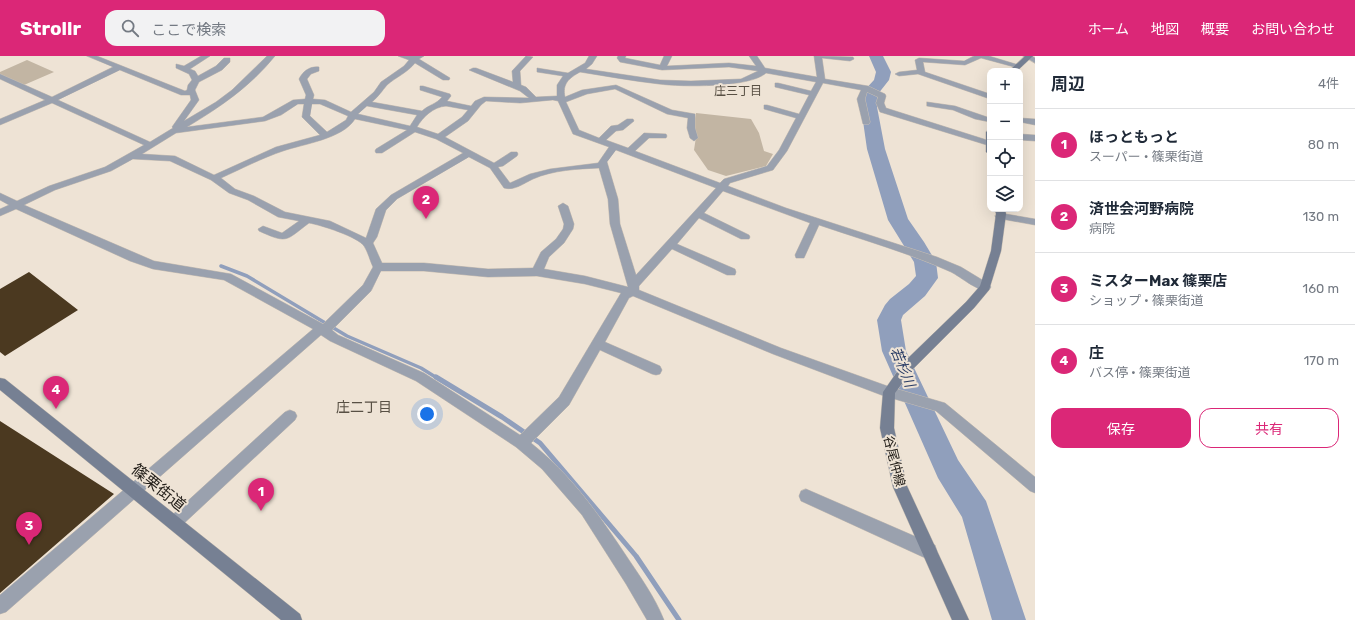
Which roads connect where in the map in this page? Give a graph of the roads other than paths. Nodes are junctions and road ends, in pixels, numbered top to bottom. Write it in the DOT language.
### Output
graph roads {
  1 [pos="91,56"];
  2 [pos="206,56"];
  3 [pos="271,56"];
  4 [pos="402,56"];
  5 [pos="593,56"];
  6 [pos="622,56"];
  7 [pos="668,56"];
  8 [pos="753,56"];
  9 [pos="810,56"];
  10 [pos="819,56"];
  11 [pos="980,56"];
  12 [pos="1028,56"];
  13 [pos="529,57"];
  14 [pos="417,58"];
  15 [pos="850,59"];
  16 [pos="227,60"];
  17 [pos="1035,60"];
  18 [pos="120,67"];
  19 [pos="662,68"];
  20 [pos="1015,68"];
  21 [pos="316,69"];
  22 [pos="473,70"];
  23 [pos="540,70"];
  24 [pos="580,70"];
  25 [pos="763,70"];
  26 [pos="921,72"];
  27 [pos="899,74"];
  28 [pos="569,75"];
  29 [pos="0,76"];
  30 [pos="446,78"];
  31 [pos="196,80"];
  32 [pos="821,80"];
  33 [pos="778,84"];
  34 [pos="517,87"];
  35 [pos="423,88"];
  36 [pos="865,88"];
  37 [pos="193,92"];
  38 [pos="814,94"];
  39 [pos="987,96"];
  40 [pos="533,99"];
  41 [pos="560,99"];
  42 [pos="52,100"];
  43 [pos="310,100"];
  44 [pos="366,103"];
  45 [pos="441,104"];
  46 [pos="930,104"];
  47 [pos="767,107"];
  48 [pos="473,109"];
  49 [pos="424,114"];
  50 [pos="353,116"];
  51 [pos="801,117"];
  52 [pos="987,119"];
  53 [pos="1023,120"];
  54 [pos="630,121"];
  55 [pos="0,122"];
  56 [pos="866,122"];
  57 [pos="1035,122"];
  58 [pos="412,128"];
  59 [pos="173,131"];
  60 [pos="326,136"];
  61 [pos="663,136"];
  62 [pos="439,137"];
  63 [pos="1023,137"];
  64 [pos="694,138"];
  65 [pos="1035,138"];
  66 [pos="601,141"];
  67 [pos="150,145"];
  68 [pos="614,146"];
  69 [pos="987,147"];
  70 [pos="380,151"];
  71 [pos="629,152"];
  72 [pos="468,154"];
  73 [pos="514,154"];
  74 [pos="132,156"];
  75 [pos="603,165"];
  76 [pos="493,166"];
  77 [pos="214,178"];
  78 [pos="722,186"];
  79 [pos="0,196"];
  80 [pos="16,205"];
  81 [pos="563,206"];
  82 [pos="1000,212"];
  83 [pos="0,213"];
  84 [pos="698,214"];
  85 [pos="307,220"];
  86 [pos="816,221"];
  87 [pos="1035,222"];
  88 [pos="263,229"];
  89 [pos="745,237"];
  90 [pos="368,243"];
  91 [pos="672,245"];
  92 [pos="800,255"];
  93 [pos="378,268"];
  94 [pos="537,272"];
  95 [pos="730,272"];
  96 [pos="984,287"];
  97 [pos="634,289"];
  98 [pos="322,329"];
  99 [pos="598,344"];
  100 [pos="656,370"];
  101 [pos="0,383"];
  102 [pos="893,386"];
  103 [pos="290,416"];
  104 [pos="521,443"];
  105 [pos="1035,486"];
  106 [pos="135,490"];
  107 [pos="806,496"];
  108 [pos="174,523"];
  109 [pos="929,550"];
  110 [pos="0,606"];
  111 [pos="294,620"];
  112 [pos="656,620"];
  113 [pos="961,620"];
  1 -- 18 [label="street"];
  2 -- 31 [label="street"];
  3 -- 59 [label="street"];
  4 -- 14 [label="street"];
  5 -- 24 [label="street"];
  6 -- 19 [label="street"];
  7 -- 19 [label="street"];
  8 -- 25 [label="street"];
  9 -- 10 [label="street"];
  10 -- 15 [label="street"];
  10 -- 32 [label="street"];
  11 -- 20 [label="street"];
  11 -- 26 [label="street"];
  12 -- 17 [label="street"];
  12 -- 20 [label="main road"];
  13 -- 34 [label="street"];
  14 -- 30 [label="street"];
  14 -- 44 [label="street"];
  16 -- 31 [label="street"];
  18 -- 37 [label="street"];
  18 -- 42 [label="street"];
  19 -- 25 [label="street"];
  21 -- 43 [label="street"];
  22 -- 34 [label="street"];
  23 -- 28 [label="street"];
  24 -- 25 [label="street"];
  24 -- 28 [label="street"];
  25 -- 32 [label="street"];
  26 -- 27 [label="street"];
  26 -- 39 [label="street"];
  28 -- 41 [label="street"];
  29 -- 42 [label="street"];
  31 -- 37 [label="street"];
  32 -- 36 [label="street"];
  32 -- 38 [label="street"];
  33 -- 38 [label="street"];
  34 -- 40 [label="street"];
  35 -- 45 [label="street"];
  36 -- 56 [label="street"];
  36 -- 69 [label="street"];
  37 -- 59 [label="street"];
  38 -- 51 [label="street"];
  40 -- 41 [label="street"];
  40 -- 48 [label="street"];
  41 -- 64 [label="street"];
  41 -- 66 [label="street"];
  42 -- 55 [label="street"];
  42 -- 67 [label="street"];
  43 -- 50 [label="street"];
  43 -- 59 [label="street"];
  43 -- 60 [label="street"];
  44 -- 49 [label="street"];
  44 -- 50 [label="street"];
  45 -- 48 [label="street"];
  45 -- 49 [label="street"];
  46 -- 52 [label="street"];
  47 -- 51 [label="street"];
  48 -- 62 [label="street"];
  49 -- 58 [label="street"];
  50 -- 58 [label="street"];
  50 -- 60 [label="street"];
  51 -- 78 [label="street"];
  53 -- 57 [label="street"];
  54 -- 66 [label="street"];
  58 -- 62 [label="street"];
  58 -- 70 [label="street"];
  59 -- 67 [label="street"];
  60 -- 77 [label="street"];
  61 -- 71 [label="street"];
  62 -- 72 [label="street"];
  63 -- 65 [label="street"];
  66 -- 68 [label="street"];
  67 -- 74 [label="street"];
  68 -- 71 [label="street"];
  68 -- 75 [label="street"];
  71 -- 78 [label="street"];
  72 -- 76 [label="street"];
  72 -- 90 [label="street"];
  73 -- 76 [label="street"];
  74 -- 77 [label="street"];
  74 -- 80 [label="street"];
  75 -- 76 [label="street"];
  75 -- 97 [label="street"];
  77 -- 85 [label="street"];
  78 -- 84 [label="street"];
  78 -- 86 [label="street"];
  79 -- 80 [label="street"];
  80 -- 83 [label="street"];
  80 -- 98 [label="street"];
  81 -- 94 [label="street"];
  82 -- 87 [label="street"];
  82 -- 96 [label="main road"];
  84 -- 89 [label="street"];
  84 -- 91 [label="street"];
  85 -- 88 [label="street"];
  85 -- 90 [label="street"];
  86 -- 92 [label="street"];
  86 -- 96 [label="street"];
  90 -- 93 [label="street"];
  91 -- 95 [label="street"];
  91 -- 97 [label="street"];
  93 -- 94 [label="street"];
  93 -- 98 [label="street"];
  94 -- 97 [label="street"];
  96 -- 102 [label="main road"];
  97 -- 99 [label="street"];
  97 -- 102 [label="street"];
  98 -- 104 [label="street"];
  98 -- 106 [label="street"];
  99 -- 100 [label="street"];
  99 -- 104 [label="street"];
  101 -- 106 [label="main road, 篠栗街道"];
  102 -- 105 [label="street"];
  102 -- 109 [label="main road, 谷尾仲線"];
  103 -- 108 [label="street"];
  104 -- 112 [label="street"];
  106 -- 108 [label="main road, 篠栗街道"];
  106 -- 110 [label="street"];
  107 -- 109 [label="street"];
  108 -- 111 [label="main road, 篠栗街道"];
  109 -- 113 [label="main road, 谷尾仲線"];
}
